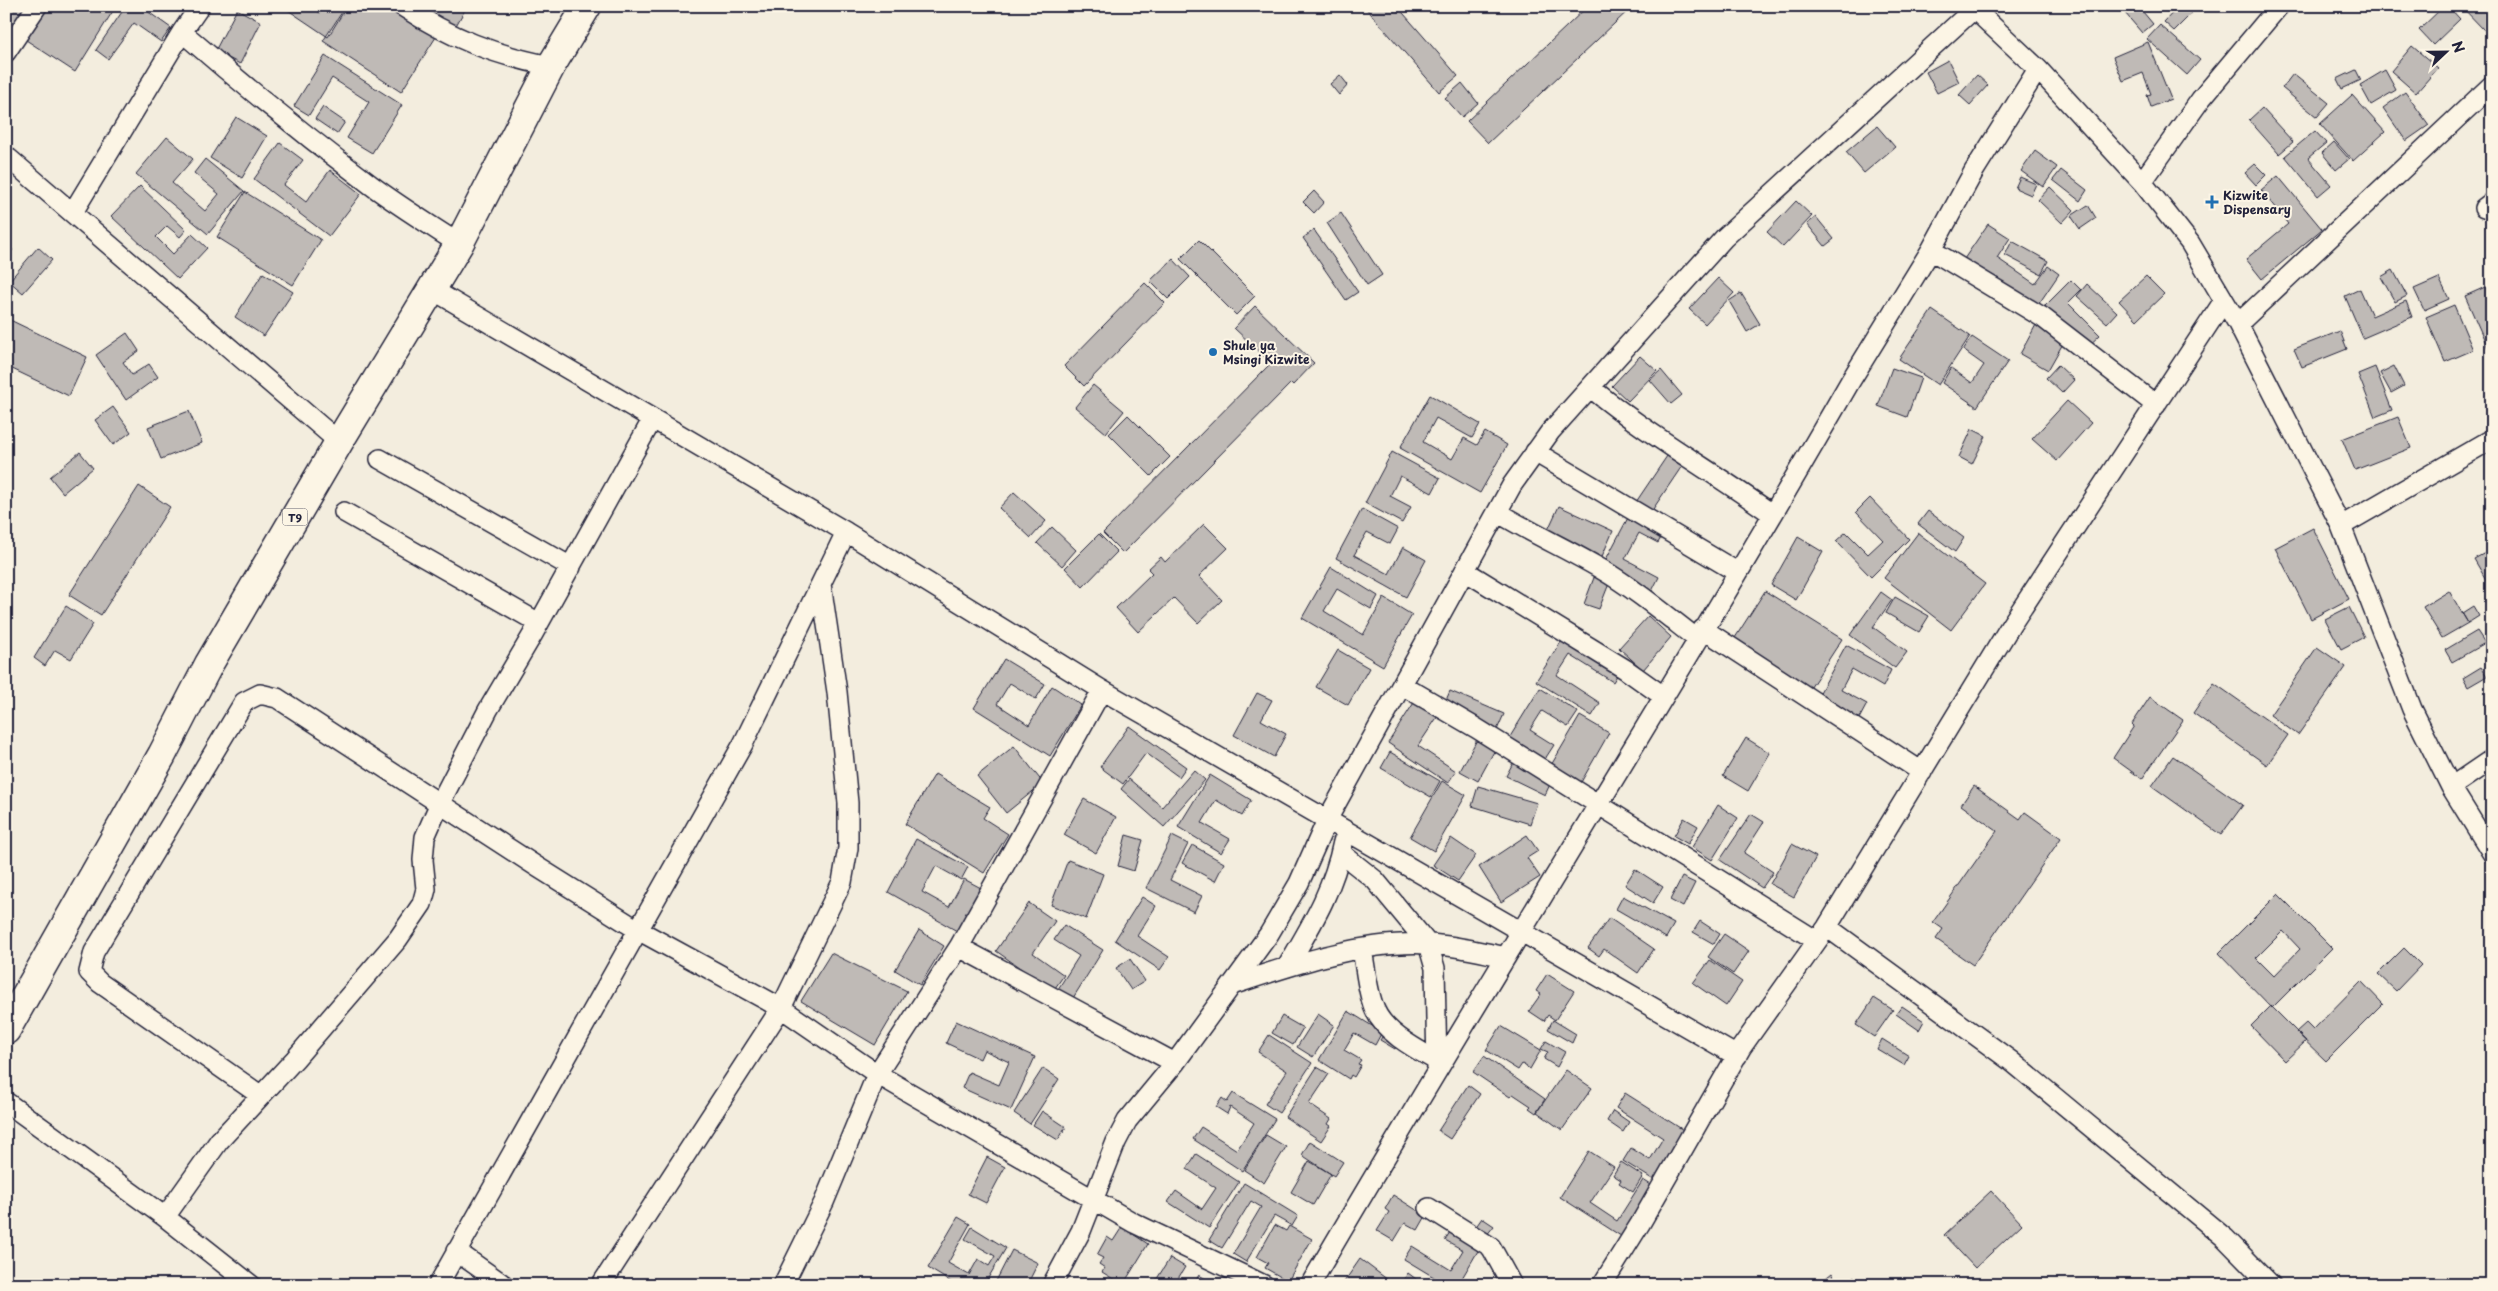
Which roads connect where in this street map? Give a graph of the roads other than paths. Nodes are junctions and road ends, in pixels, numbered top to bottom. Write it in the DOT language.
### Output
graph roads {
  1 [pos="37,6"];
  2 [pos="200,6"];
  3 [pos="402,6"];
  4 [pos="587,6"];
  5 [pos="2279,6"];
  6 [pos="1974,7"];
  7 [pos="182,32"];
  8 [pos="6,52"];
  9 [pos="551,66"];
  10 [pos="2038,69"];
  11 [pos="2492,85"];
  12 [pos="6,156"];
  13 [pos="2142,182"];
  14 [pos="73,212"];
  15 [pos="459,244"];
  16 [pos="1931,250"];
  17 [pos="433,290"];
  18 [pos="2223,302"];
  19 [pos="2238,324"];
  20 [pos="1591,388"];
  21 [pos="2156,405"];
  22 [pos="652,420"];
  23 [pos="2492,439"];
  24 [pos="339,442"];
  25 [pos="1536,452"];
  26 [pos="380,459"];
  27 [pos="344,512"];
  28 [pos="1497,512"];
  29 [pos="1772,514"];
  30 [pos="2341,526"];
  31 [pos="846,532"];
  32 [pos="570,567"];
  33 [pos="1465,570"];
  34 [pos="1737,572"];
  35 [pos="820,584"];
  36 [pos="539,623"];
  37 [pos="1700,634"];
  38 [pos="1402,685"];
  39 [pos="1102,690"];
  40 [pos="1663,696"];
  41 [pos="2492,759"];
  42 [pos="1922,772"];
  43 [pos="2451,787"];
  44 [pos="440,803"];
  45 [pos="1598,805"];
  46 [pos="1327,820"];
  47 [pos="1345,831"];
  48 [pos="1341,852"];
  49 [pos="2492,853"];
  50 [pos="638,930"];
  51 [pos="1522,932"];
  52 [pos="1822,934"];
  53 [pos="1428,944"];
  54 [pos="959,947"];
  55 [pos="1362,950"];
  56 [pos="1506,957"];
  57 [pos="1287,967"];
  58 [pos="1232,985"];
  59 [pos="781,1008"];
  60 [pos="6,1030"];
  61 [pos="1737,1056"];
  62 [pos="1175,1063"];
  63 [pos="1437,1065"];
  64 [pos="877,1074"];
  65 [pos="260,1095"];
  66 [pos="6,1102"];
  67 [pos="1093,1198"];
  68 [pos="1429,1208"];
  69 [pos="165,1217"];
  70 [pos="456,1251"];
  71 [pos="251,1285"];
  72 [pos="438,1285"];
  73 [pos="504,1285"];
  74 [pos="601,1285"];
  75 [pos="782,1285"];
  76 [pos="1052,1285"];
  77 [pos="1264,1285"];
  78 [pos="1310,1285"];
  79 [pos="1512,1285"];
  80 [pos="1602,1285"];
  81 [pos="2271,1285"];
  1 -- 8 [label="street"];
  2 -- 7 [label="street"];
  3 -- 9 [label="street"];
  4 -- 9 [label="highway, T9"];
  5 -- 13 [label="street"];
  6 -- 10 [label="street"];
  6 -- 20 [label="street"];
  7 -- 14 [label="street"];
  7 -- 15 [label="street"];
  9 -- 15 [label="highway, T9"];
  10 -- 13 [label="street"];
  10 -- 16 [label="street"];
  11 -- 19 [label="street"];
  12 -- 14 [label="street"];
  13 -- 18 [label="street"];
  14 -- 24 [label="street"];
  15 -- 17 [label="highway, T9"];
  16 -- 21 [label="street"];
  16 -- 29 [label="street"];
  17 -- 22 [label="street"];
  17 -- 24 [label="highway, T9"];
  18 -- 19 [label="street"];
  18 -- 21 [label="street"];
  19 -- 30 [label="street"];
  20 -- 25 [label="street"];
  20 -- 29 [label="street"];
  21 -- 42 [label="street"];
  22 -- 31 [label="street"];
  22 -- 32 [label="street"];
  23 -- 30 [label="street"];
  24 -- 60 [label="highway, T9"];
  25 -- 28 [label="street"];
  25 -- 34 [label="street"];
  26 -- 32 [label="street"];
  27 -- 36 [label="street"];
  28 -- 33 [label="street"];
  28 -- 37 [label="street"];
  29 -- 34 [label="street"];
  30 -- 43 [label="street"];
  31 -- 35 [label="street"];
  31 -- 39 [label="street"];
  32 -- 36 [label="street"];
  33 -- 38 [label="street"];
  33 -- 40 [label="street"];
  34 -- 37 [label="street"];
  35 -- 50 [label="street"];
  35 -- 59 [label="street"];
  36 -- 44 [label="street"];
  37 -- 40 [label="street"];
  37 -- 42 [label="street"];
  38 -- 45 [label="street"];
  38 -- 46 [label="street"];
  39 -- 46 [label="street"];
  39 -- 54 [label="street"];
  40 -- 45 [label="street"];
  41 -- 43 [label="street"];
  42 -- 52 [label="street"];
  43 -- 49 [label="street"];
  44 -- 50 [label="street"];
  44 -- 65 [label="street"];
  44 -- 65 [label="street"];
  45 -- 51 [label="street"];
  45 -- 52 [label="street"];
  46 -- 47 [label="street"];
  46 -- 58 [label="street"];
  47 -- 48 [label="street"];
  47 -- 51 [label="street"];
  48 -- 53 [label="street"];
  48 -- 57 [label="street"];
  50 -- 59 [label="street"];
  50 -- 70 [label="street"];
  51 -- 56 [label="street"];
  51 -- 61 [label="street"];
  52 -- 61 [label="street"];
  52 -- 81 [label="street"];
  53 -- 55 [label="street"];
  53 -- 56 [label="street"];
  53 -- 63 [label="street"];
  54 -- 62 [label="street"];
  54 -- 64 [label="street"];
  55 -- 57 [label="street"];
  55 -- 63 [label="street"];
  56 -- 63 [label="street"];
  57 -- 58 [label="street"];
  58 -- 62 [label="street"];
  59 -- 64 [label="street"];
  59 -- 74 [label="street"];
  61 -- 80 [label="street"];
  62 -- 67 [label="street"];
  63 -- 78 [label="street"];
  64 -- 67 [label="street"];
  64 -- 75 [label="street"];
  65 -- 69 [label="street"];
  66 -- 69 [label="street"];
  67 -- 76 [label="street"];
  67 -- 77 [label="street"];
  68 -- 79 [label="street"];
  69 -- 71 [label="street"];
  70 -- 72 [label="street"];
  70 -- 73 [label="street"];
}
